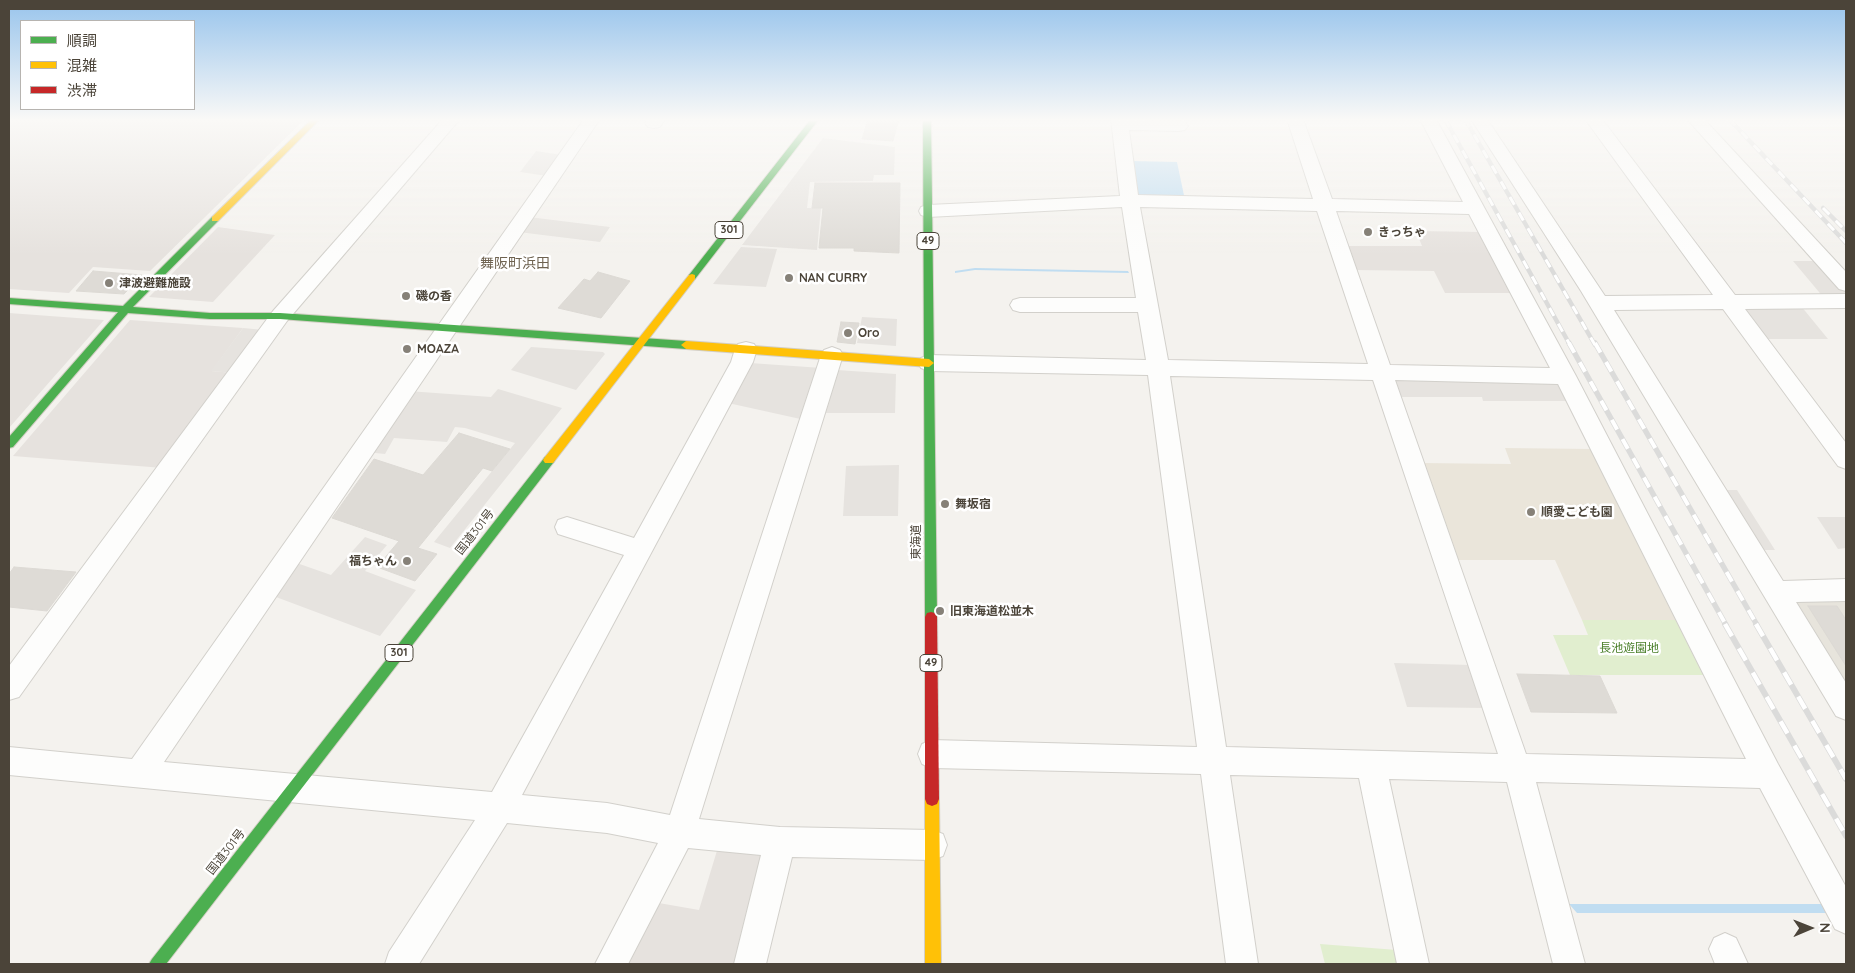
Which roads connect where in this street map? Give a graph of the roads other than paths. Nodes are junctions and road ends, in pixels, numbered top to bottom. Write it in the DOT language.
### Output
graph roads {
  1 [pos="271,164"];
  2 [pos="412,164"];
  3 [pos="560,164"];
  4 [pos="780,164"];
  5 [pos="928,164"];
  6 [pos="1125,164"];
  7 [pos="1310,164"];
  8 [pos="1452,164"];
  9 [pos="1509,164"];
  10 [pos="1627,164"];
  11 [pos="1736,164"];
  12 [pos="1130,201"];
  13 [pos="1324,205"];
  14 [pos="1476,208"];
  15 [pos="928,211"];
  16 [pos="1846,284"];
  17 [pos="9,301"];
  18 [pos="1729,302"];
  19 [pos="1846,302"];
  20 [pos="1599,303"];
  21 [pos="1020,304"];
  22 [pos="1148,305"];
  23 [pos="126,310"];
  24 [pos="280,316"];
  25 [pos="446,328"];
  26 [pos="641,341"];
  27 [pos="746,349"];
  28 [pos="832,355"];
  29 [pos="929,362"];
  30 [pos="1158,367"];
  31 [pos="1382,372"];
  32 [pos="1565,376"];
  33 [pos="9,444"];
  34 [pos="1846,460"];
  35 [pos="567,527"];
  36 [pos="640,550"];
  37 [pos="1846,590"];
  38 [pos="1775,592"];
  39 [pos="9,688"];
  40 [pos="1846,708"];
  41 [pos="932,754"];
  42 [pos="1215,760"];
  43 [pos="9,761"];
  44 [pos="1371,764"];
  45 [pos="1517,768"];
  46 [pos="139,772"];
  47 [pos="1768,774"];
  48 [pos="294,787"];
  49 [pos="500,807"];
  50 [pos="680,832"];
  51 [pos="780,842"];
  52 [pos="932,845"];
  53 [pos="1846,918"];
  54 [pos="157,964"];
  55 [pos="401,964"];
  56 [pos="611,964"];
  57 [pos="750,964"];
  58 [pos="933,964"];
  59 [pos="1242,964"];
  60 [pos="1413,964"];
  61 [pos="1569,964"];
  1 -- 23 [label="main road"];
  2 -- 24 [label="street"];
  3 -- 25 [label="street"];
  4 -- 26 [label="main road, 国道301号 / 301"];
  5 -- 15 [label="main road, 東海道 / 49"];
  6 -- 12 [label="street"];
  7 -- 13 [label="street"];
  8 -- 14 [label="street"];
  9 -- 20 [label="street"];
  10 -- 18 [label="street"];
  11 -- 16 [label="street"];
  12 -- 13 [label="street"];
  12 -- 15 [label="street"];
  12 -- 22 [label="street"];
  13 -- 14 [label="street"];
  13 -- 31 [label="street"];
  14 -- 32 [label="street"];
  15 -- 29 [label="main road, 東海道 / 49"];
  17 -- 23 [label="main road"];
  18 -- 19 [label="street"];
  18 -- 20 [label="street"];
  18 -- 34 [label="street"];
  20 -- 38 [label="street"];
  21 -- 22 [label="street"];
  22 -- 30 [label="street"];
  23 -- 24 [label="main road"];
  23 -- 33 [label="main road"];
  24 -- 25 [label="main road"];
  24 -- 39 [label="street"];
  25 -- 26 [label="main road"];
  25 -- 46 [label="street"];
  26 -- 27 [label="main road"];
  26 -- 48 [label="main road, 国道301号 / 301"];
  27 -- 28 [label="main road"];
  27 -- 36 [label="street"];
  28 -- 29 [label="main road"];
  28 -- 50 [label="street"];
  29 -- 30 [label="street"];
  29 -- 41 [label="main road, 東海道 / 49"];
  30 -- 31 [label="street"];
  30 -- 42 [label="street"];
  31 -- 32 [label="street"];
  31 -- 45 [label="street"];
  32 -- 47 [label="street"];
  35 -- 36 [label="street"];
  36 -- 49 [label="street"];
  37 -- 38 [label="street"];
  38 -- 40 [label="street"];
  41 -- 42 [label="street"];
  41 -- 52 [label="main road, 東海道 / 49"];
  42 -- 44 [label="street"];
  42 -- 59 [label="street"];
  43 -- 46 [label="street"];
  44 -- 45 [label="street"];
  44 -- 60 [label="street"];
  45 -- 47 [label="street"];
  45 -- 61 [label="street"];
  46 -- 48 [label="street"];
  47 -- 53 [label="street"];
  48 -- 49 [label="street"];
  48 -- 54 [label="main road, 国道301号 / 301"];
  49 -- 50 [label="street"];
  49 -- 55 [label="street"];
  50 -- 51 [label="street"];
  50 -- 56 [label="street"];
  51 -- 52 [label="street"];
  51 -- 57 [label="street"];
  52 -- 58 [label="main road, 東海道 / 49"];
}
